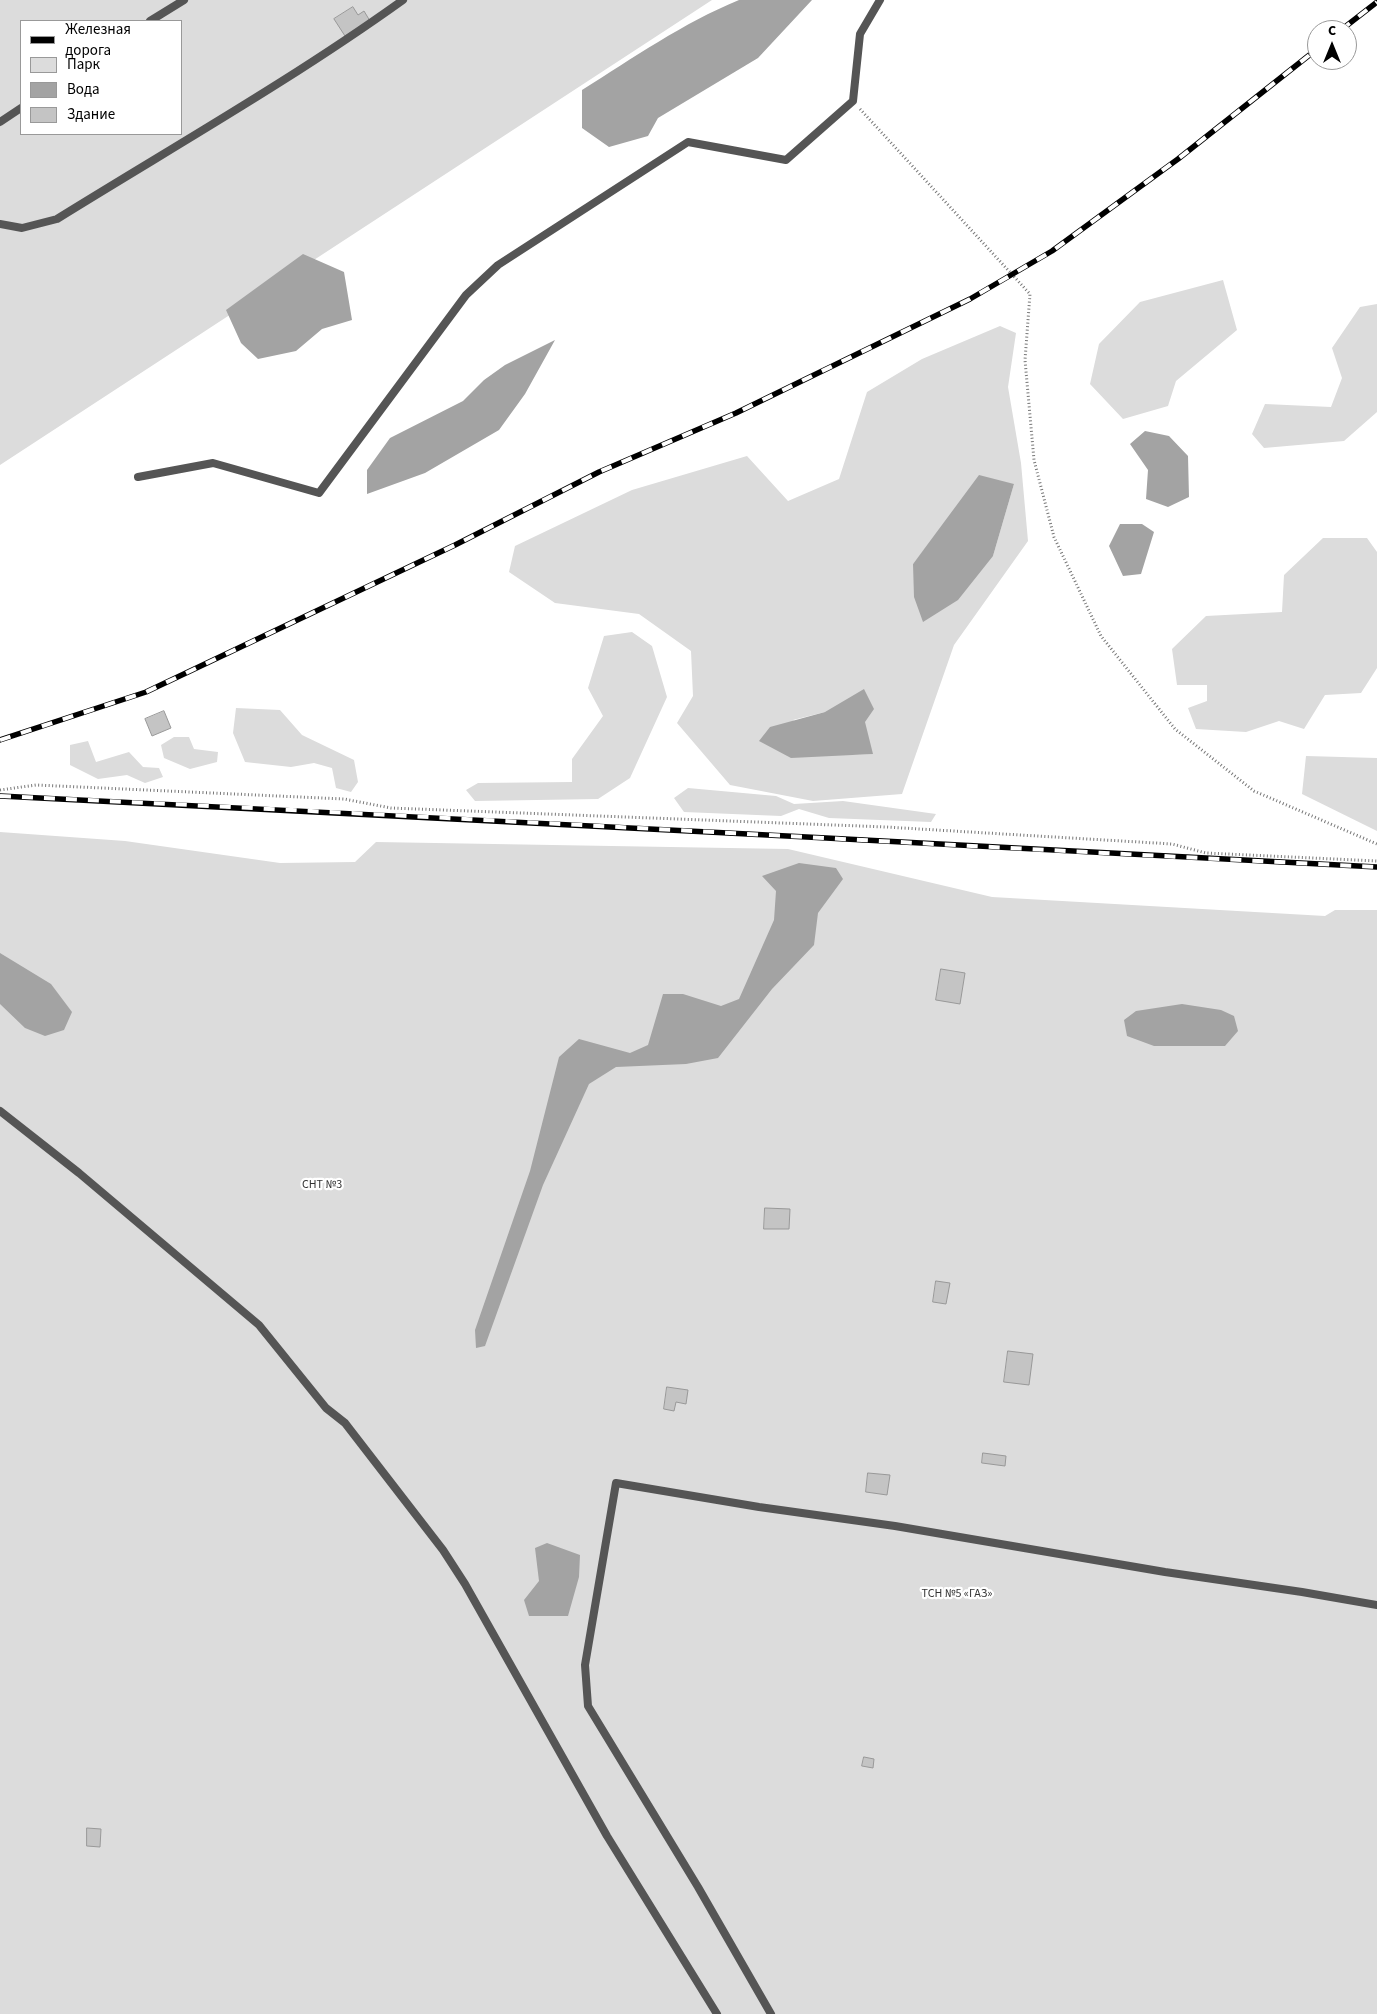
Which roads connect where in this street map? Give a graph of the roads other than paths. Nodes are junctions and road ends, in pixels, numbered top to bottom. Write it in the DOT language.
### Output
graph roads {
  1 [pos="184,0"];
  2 [pos="403,0"];
  3 [pos="880,0"];
  4 [pos="152,20"];
  5 [pos="20,109"];
  6 [pos="0,122"];
  7 [pos="0,224"];
  8 [pos="138,477"];
  9 [pos="0,1111"];
  10 [pos="1377,1606"];
  11 [pos="717,2014"];
  12 [pos="770,2014"];
  1 -- 4 [label="lane"];
  2 -- 7 [label="lane"];
  3 -- 8 [label="lane"];
  5 -- 6 [label="lane"];
  9 -- 11 [label="lane"];
  10 -- 12 [label="lane"];
}
